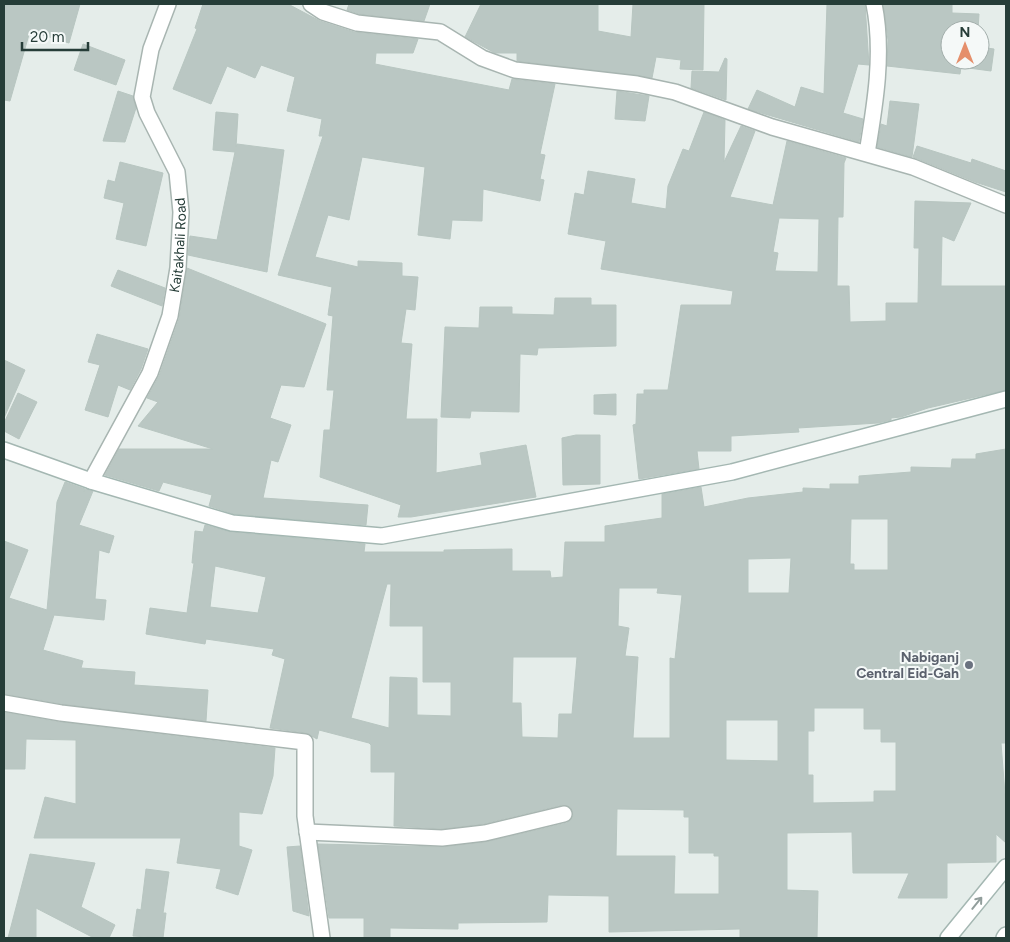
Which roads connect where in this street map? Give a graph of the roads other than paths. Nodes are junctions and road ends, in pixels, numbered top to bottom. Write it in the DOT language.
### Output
graph roads {
  1 [pos="168,4"];
  2 [pos="311,4"];
  3 [pos="874,4"];
  4 [pos="867,154"];
  5 [pos="1006,205"];
  6 [pos="1006,399"];
  7 [pos="4,450"];
  8 [pos="91,481"];
  9 [pos="4,703"];
  10 [pos="564,814"];
  11 [pos="307,832"];
  12 [pos="1006,867"];
  13 [pos="1006,935"];
  14 [pos="322,938"];
  15 [pos="948,938"];
  16 [pos="1004,938"];
  1 -- 8 [label="street, Kaitakhali Road"];
  2 -- 4 [label="street"];
  3 -- 4 [label="street"];
  4 -- 5 [label="street"];
  6 -- 8 [label="street"];
  7 -- 8 [label="street"];
  9 -- 11 [label="street"];
  10 -- 11 [label="street"];
  11 -- 14 [label="street"];
  15 -- 12 [label="street, one-way"];
  13 -- 16 [label="street"];
}
